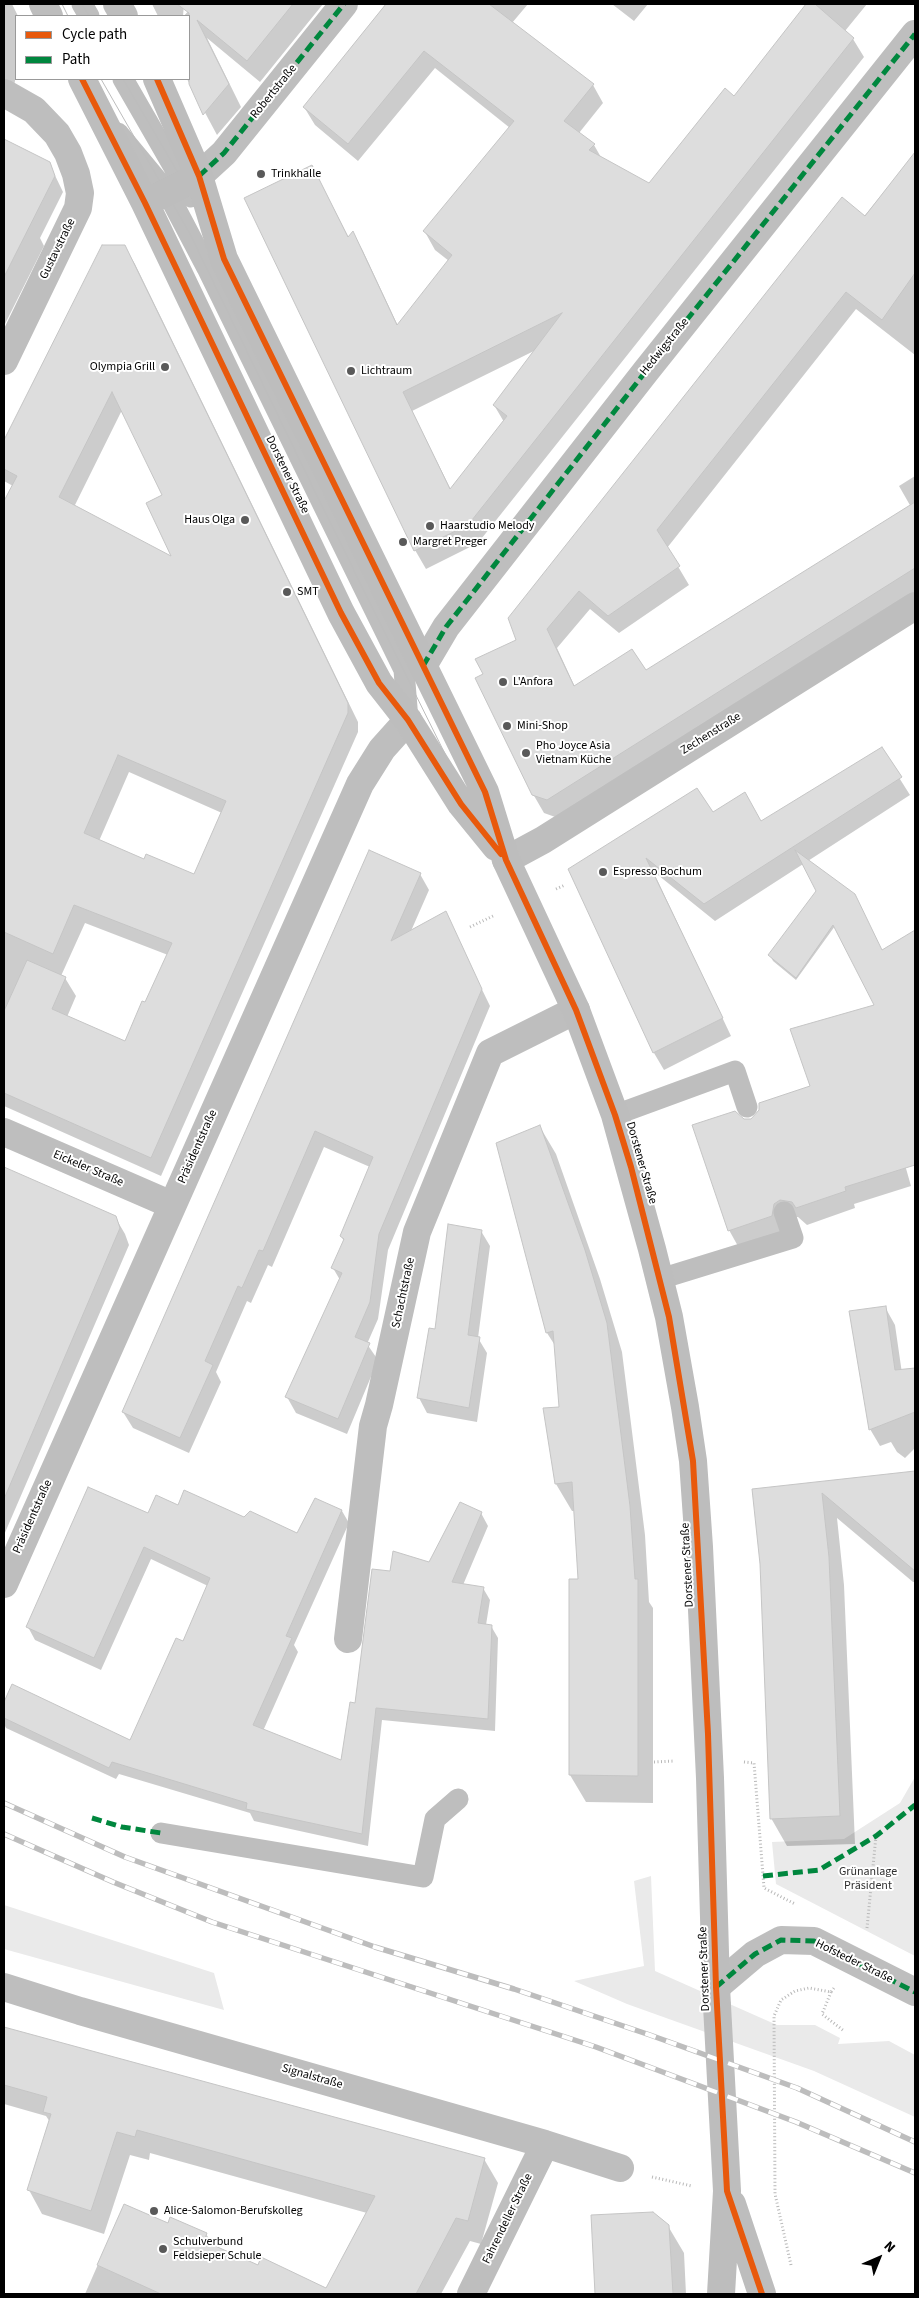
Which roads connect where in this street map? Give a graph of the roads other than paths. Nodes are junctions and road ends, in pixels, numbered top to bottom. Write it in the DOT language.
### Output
graph roads {
  1 [pos="82,4"];
  2 [pos="117,4"];
  3 [pos="344,4"];
  4 [pos="88,15"];
  5 [pos="123,15"];
  6 [pos="915,34"];
  7 [pos="83,80"];
  8 [pos="123,80"];
  9 [pos="156,80"];
  10 [pos="4,93"];
  11 [pos="173,188"];
  12 [pos="4,361"];
  13 [pos="915,606"];
  14 [pos="423,666"];
  15 [pos="408,720"];
  16 [pos="506,860"];
  17 [pos="576,1010"];
  18 [pos="748,1107"];
  19 [pos="615,1115"];
  20 [pos="4,1132"];
  21 [pos="172,1205"];
  22 [pos="784,1212"];
  23 [pos="660,1279"];
  24 [pos="4,1584"];
  25 [pos="348,1640"];
  26 [pos="458,1798"];
  27 [pos="161,1833"];
  28 [pos="716,1987"];
  29 [pos="4,1988"];
  30 [pos="915,1992"];
  31 [pos="545,2144"];
  32 [pos="620,2168"];
  33 [pos="727,2191"];
  34 [pos="740,2228"];
  35 [pos="724,2258"];
  36 [pos="471,2294"];
  37 [pos="721,2294"];
  38 [pos="729,2294"];
  39 [pos="750,2294"];
  40 [pos="762,2294"];
  1 -- 4 [label="lane"];
  2 -- 5 [label="main road"];
  3 -- 11 [label="street, Robertstraße"];
  6 -- 14 [label="street, Hedwigstraße"];
  7 -- 11 [label="main road, Dorstener Straße"];
  8 -- 11 [label="lane"];
  9 -- 11 [label="main road, Dorstener Straße"];
  10 -- 12 [label="street, Gustavstraße"];
  11 -- 14 [label="main road, Dorstener Straße"];
  11 -- 15 [label="main road, Dorstener Straße"];
  13 -- 16 [label="street, Zechenstraße"];
  14 -- 15 [label="main road"];
  14 -- 16 [label="main road, Dorstener Straße"];
  15 -- 16 [label="main road, Dorstener Straße"];
  15 -- 21 [label="street, Präsidentstraße"];
  16 -- 17 [label="main road, Dorstener Straße"];
  17 -- 19 [label="main road, Dorstener Straße"];
  17 -- 25 [label="street, Schachtstraße"];
  18 -- 19 [label="lane"];
  19 -- 23 [label="main road, Dorstener Straße"];
  20 -- 21 [label="street, Eickeler Straße"];
  21 -- 24 [label="street, Präsidentstraße"];
  22 -- 23 [label="lane"];
  23 -- 28 [label="main road, Dorstener Straße"];
  26 -- 27 [label="lane"];
  28 -- 30 [label="street, Hofsteder Straße"];
  28 -- 33 [label="main road, Dorstener Straße"];
  29 -- 31 [label="street, Signalstraße"];
  31 -- 32 [label="street, Signalstraße"];
  31 -- 36 [label="street, Fahrendeller Straße"];
  33 -- 34 [label="main road, Dorstener Straße"];
  33 -- 35 [label="main road, Dorstener Straße"];
  34 -- 39 [label="lane"];
  34 -- 40 [label="main road, Dorstener Straße"];
  35 -- 37 [label="main road, Dorstener Straße"];
  35 -- 38 [label="lane"];
}
